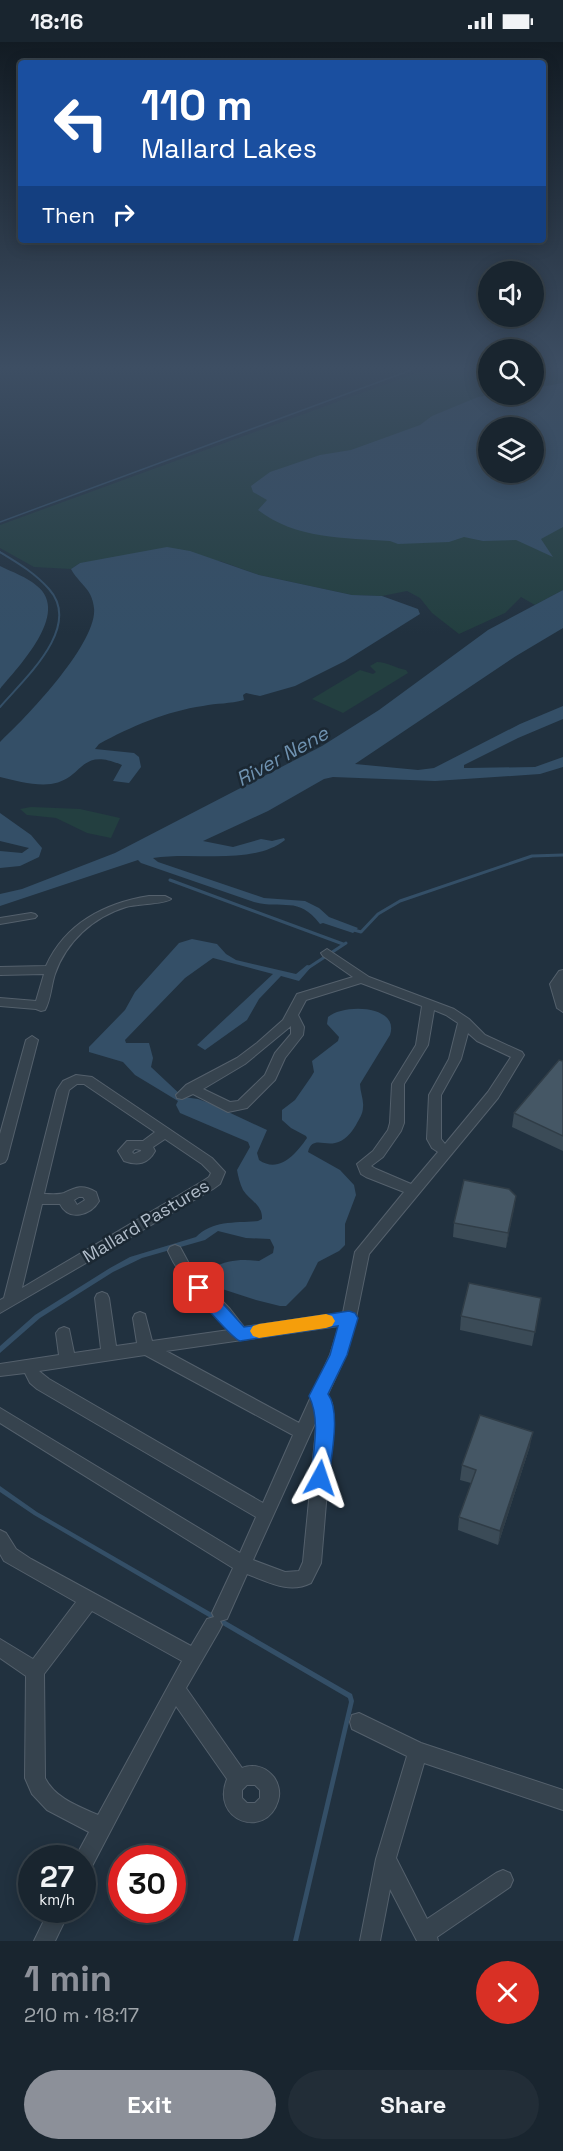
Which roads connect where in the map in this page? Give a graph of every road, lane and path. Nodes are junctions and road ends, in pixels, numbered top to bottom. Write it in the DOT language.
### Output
graph roads {
  1 [pos="165,899"];
  2 [pos="31,915"];
  3 [pos="0,921"];
  4 [pos="327,953"];
  5 [pos="51,969"];
  6 [pos="0,971"];
  7 [pos="563,975"];
  8 [pos="363,978"];
  9 [pos="0,1002"];
  10 [pos="429,1003"];
  11 [pos="563,1008"];
  12 [pos="292,1015"];
  13 [pos="465,1022"];
  14 [pos="32,1040"];
  15 [pos="165,1132"];
  16 [pos="145,1146"];
  17 [pos="446,1150"];
  18 [pos="0,1159"];
  19 [pos="413,1190"];
  20 [pos="36,1199"];
  21 [pos="67,1199"];
  22 [pos="176,1251"];
  23 [pos="102,1298"];
  24 [pos="5,1304"];
  25 [pos="140,1318"];
  26 [pos="349,1318"];
  27 [pos="64,1333"];
  28 [pos="240,1334"];
  29 [pos="146,1348"];
  30 [pos="109,1354"];
  31 [pos="68,1360"];
  32 [pos="29,1366"];
  33 [pos="0,1370"];
  34 [pos="318,1396"];
  35 [pos="0,1416"];
  36 [pos="302,1432"];
  37 [pos="267,1514"];
  38 [pos="1,1541"];
  39 [pos="244,1565"];
  40 [pos="89,1600"];
  41 [pos="0,1648"];
  42 [pos="193,1657"];
  43 [pos="35,1671"];
  44 [pos="175,1689"];
  45 [pos="359,1722"];
  46 [pos="418,1751"];
  47 [pos="239,1780"];
  48 [pos="563,1800"];
  49 [pos="102,1828"];
  50 [pos="93,1845"];
  51 [pos="386,1859"];
  52 [pos="503,1880"];
  53 [pos="53,1923"];
  54 [pos="426,1937"];
  55 [pos="44,1941"];
  56 [pos="370,1941"];
  1 -- 5 [label="street"];
  2 -- 3 [label="street"];
  4 -- 8 [label="street"];
  5 -- 6 [label="street"];
  5 -- 9 [label="street"];
  7 -- 11 [label="street"];
  8 -- 10 [label="street"];
  8 -- 12 [label="street"];
  10 -- 13 [label="street"];
  10 -- 19 [label="street"];
  12 -- 12 [label="street"];
  13 -- 17 [label="street"];
  13 -- 17 [label="street"];
  14 -- 18 [label="street"];
  15 -- 16 [label="street"];
  15 -- 20 [label="street, Mallard Pastures"];
  15 -- 24 [label="street, Mallard Pastures"];
  17 -- 19 [label="street"];
  19 -- 26 [label="street"];
  20 -- 21 [label="street"];
  20 -- 24 [label="street, Mallard Pastures"];
  22 -- 28 [label="street"];
  23 -- 30 [label="street"];
  25 -- 29 [label="street"];
  26 -- 28 [label="street"];
  26 -- 34 [label="street"];
  27 -- 31 [label="street"];
  28 -- 29 [label="street"];
  29 -- 30 [label="street"];
  29 -- 36 [label="street"];
  30 -- 31 [label="street"];
  31 -- 32 [label="street"];
  32 -- 33 [label="street"];
  32 -- 37 [label="street"];
  34 -- 36 [label="street"];
  34 -- 39 [label="street"];
  35 -- 39 [label="street"];
  36 -- 37 [label="street"];
  37 -- 39 [label="street"];
  38 -- 40 [label="street"];
  39 -- 42 [label="street"];
  40 -- 42 [label="street"];
  40 -- 43 [label="street"];
  41 -- 43 [label="street"];
  42 -- 44 [label="street"];
  43 -- 49 [label="street"];
  44 -- 47 [label="street"];
  44 -- 49 [label="street"];
  45 -- 46 [label="street"];
  46 -- 48 [label="street"];
  46 -- 51 [label="street"];
  49 -- 50 [label="street"];
  51 -- 54 [label="street"];
  51 -- 56 [label="street"];
  52 -- 54 [label="street"];
  53 -- 55 [label="street"];
}
